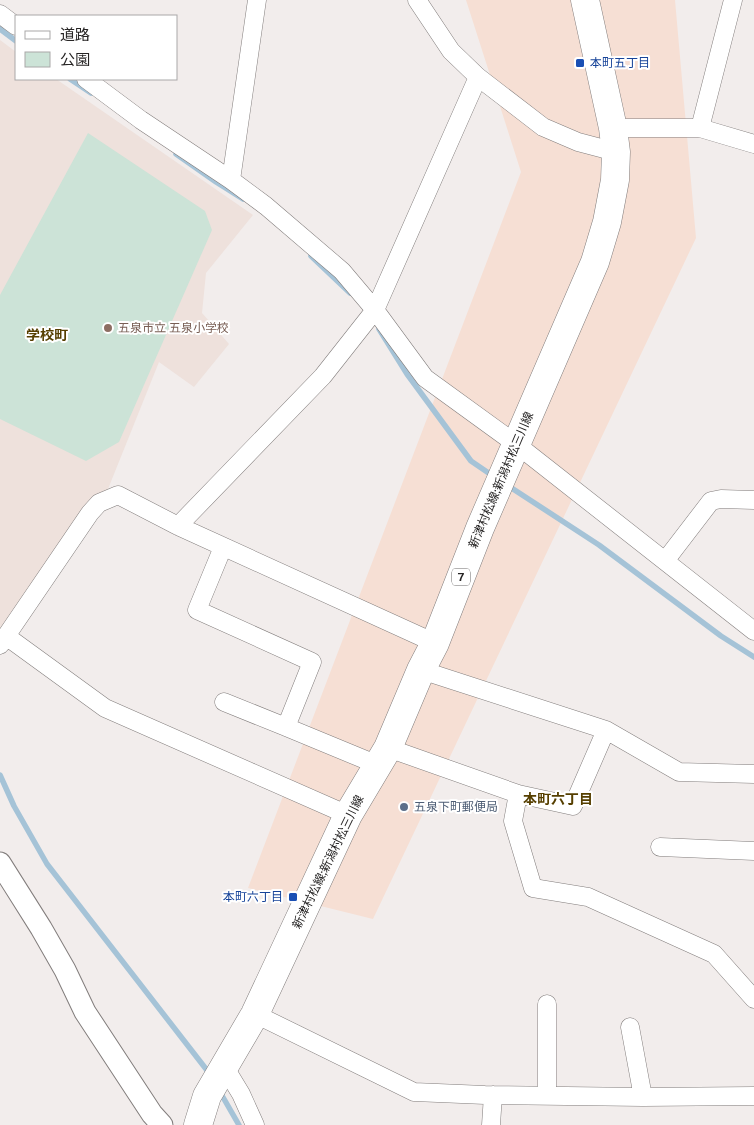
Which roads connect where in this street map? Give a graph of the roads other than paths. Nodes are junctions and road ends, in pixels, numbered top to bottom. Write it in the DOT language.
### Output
graph roads {
  1 [pos="257,0"];
  2 [pos="417,0"];
  3 [pos="585,0"];
  4 [pos="733,0"];
  5 [pos="0,14"];
  6 [pos="15,25"];
  7 [pos="478,77"];
  8 [pos="87,80"];
  9 [pos="700,128"];
  10 [pos="614,140"];
  11 [pos="754,144"];
  12 [pos="231,180"];
  13 [pos="376,310"];
  14 [pos="516,444"];
  15 [pos="754,500"];
  16 [pos="178,526"];
  17 [pos="223,547"];
  18 [pos="665,561"];
  19 [pos="754,631"];
  20 [pos="3,641"];
  21 [pos="435,643"];
  22 [pos="421,670"];
  23 [pos="224,702"];
  24 [pos="286,727"];
  25 [pos="606,730"];
  26 [pos="383,756"];
  27 [pos="754,774"];
  28 [pos="518,794"];
  29 [pos="348,815"];
  30 [pos="660,847"];
  31 [pos="754,850"];
  32 [pos="0,863"];
  33 [pos="754,999"];
  34 [pos="547,1004"];
  35 [pos="254,1014"];
  36 [pos="630,1027"];
  37 [pos="224,1066"];
  38 [pos="493,1095"];
  39 [pos="546,1096"];
  40 [pos="754,1096"];
  41 [pos="643,1097"];
  42 [pos="162,1125"];
  43 [pos="198,1125"];
  44 [pos="255,1125"];
  45 [pos="491,1125"];
  1 -- 12 [label="street"];
  2 -- 7 [label="street"];
  3 -- 10 [label="main road, 新津村松線;新潟村松三川線 / 7"];
  4 -- 9 [label="street"];
  5 -- 6 [label="street"];
  7 -- 10 [label="street"];
  7 -- 13 [label="street"];
  8 -- 12 [label="street"];
  9 -- 10 [label="street"];
  9 -- 11 [label="street"];
  10 -- 14 [label="main road, 新津村松線;新潟村松三川線 / 7"];
  12 -- 13 [label="street"];
  13 -- 14 [label="street"];
  13 -- 16 [label="street"];
  14 -- 18 [label="street"];
  14 -- 21 [label="main road, 新津村松線;新潟村松三川線 / 7"];
  15 -- 18 [label="street"];
  16 -- 17 [label="street"];
  16 -- 20 [label="street"];
  17 -- 21 [label="street"];
  17 -- 24 [label="street"];
  18 -- 19 [label="street"];
  20 -- 29 [label="street"];
  21 -- 22 [label="main road, 新津村松線;新潟村松三川線 / 7"];
  22 -- 25 [label="street"];
  22 -- 26 [label="main road, 新津村松線;新潟村松三川線 / 7"];
  23 -- 24 [label="street"];
  24 -- 26 [label="street"];
  25 -- 27 [label="street"];
  25 -- 28 [label="street"];
  26 -- 28 [label="street"];
  26 -- 29 [label="main road, 新津村松線;新潟村松三川線 / 7"];
  28 -- 33 [label="street"];
  29 -- 35 [label="main road, 新津村松線;新潟村松三川線 / 7"];
  30 -- 31 [label="street"];
  32 -- 42 [label="street"];
  34 -- 39 [label="street"];
  35 -- 37 [label="main road, 新津村松線;新潟村松三川線 / 7"];
  35 -- 38 [label="street"];
  36 -- 41 [label="street"];
  37 -- 43 [label="main road, 新津村松線;新潟村松三川線 / 7"];
  37 -- 44 [label="street"];
  38 -- 39 [label="street"];
  38 -- 45 [label="street"];
  39 -- 41 [label="street"];
  40 -- 41 [label="street"];
}
